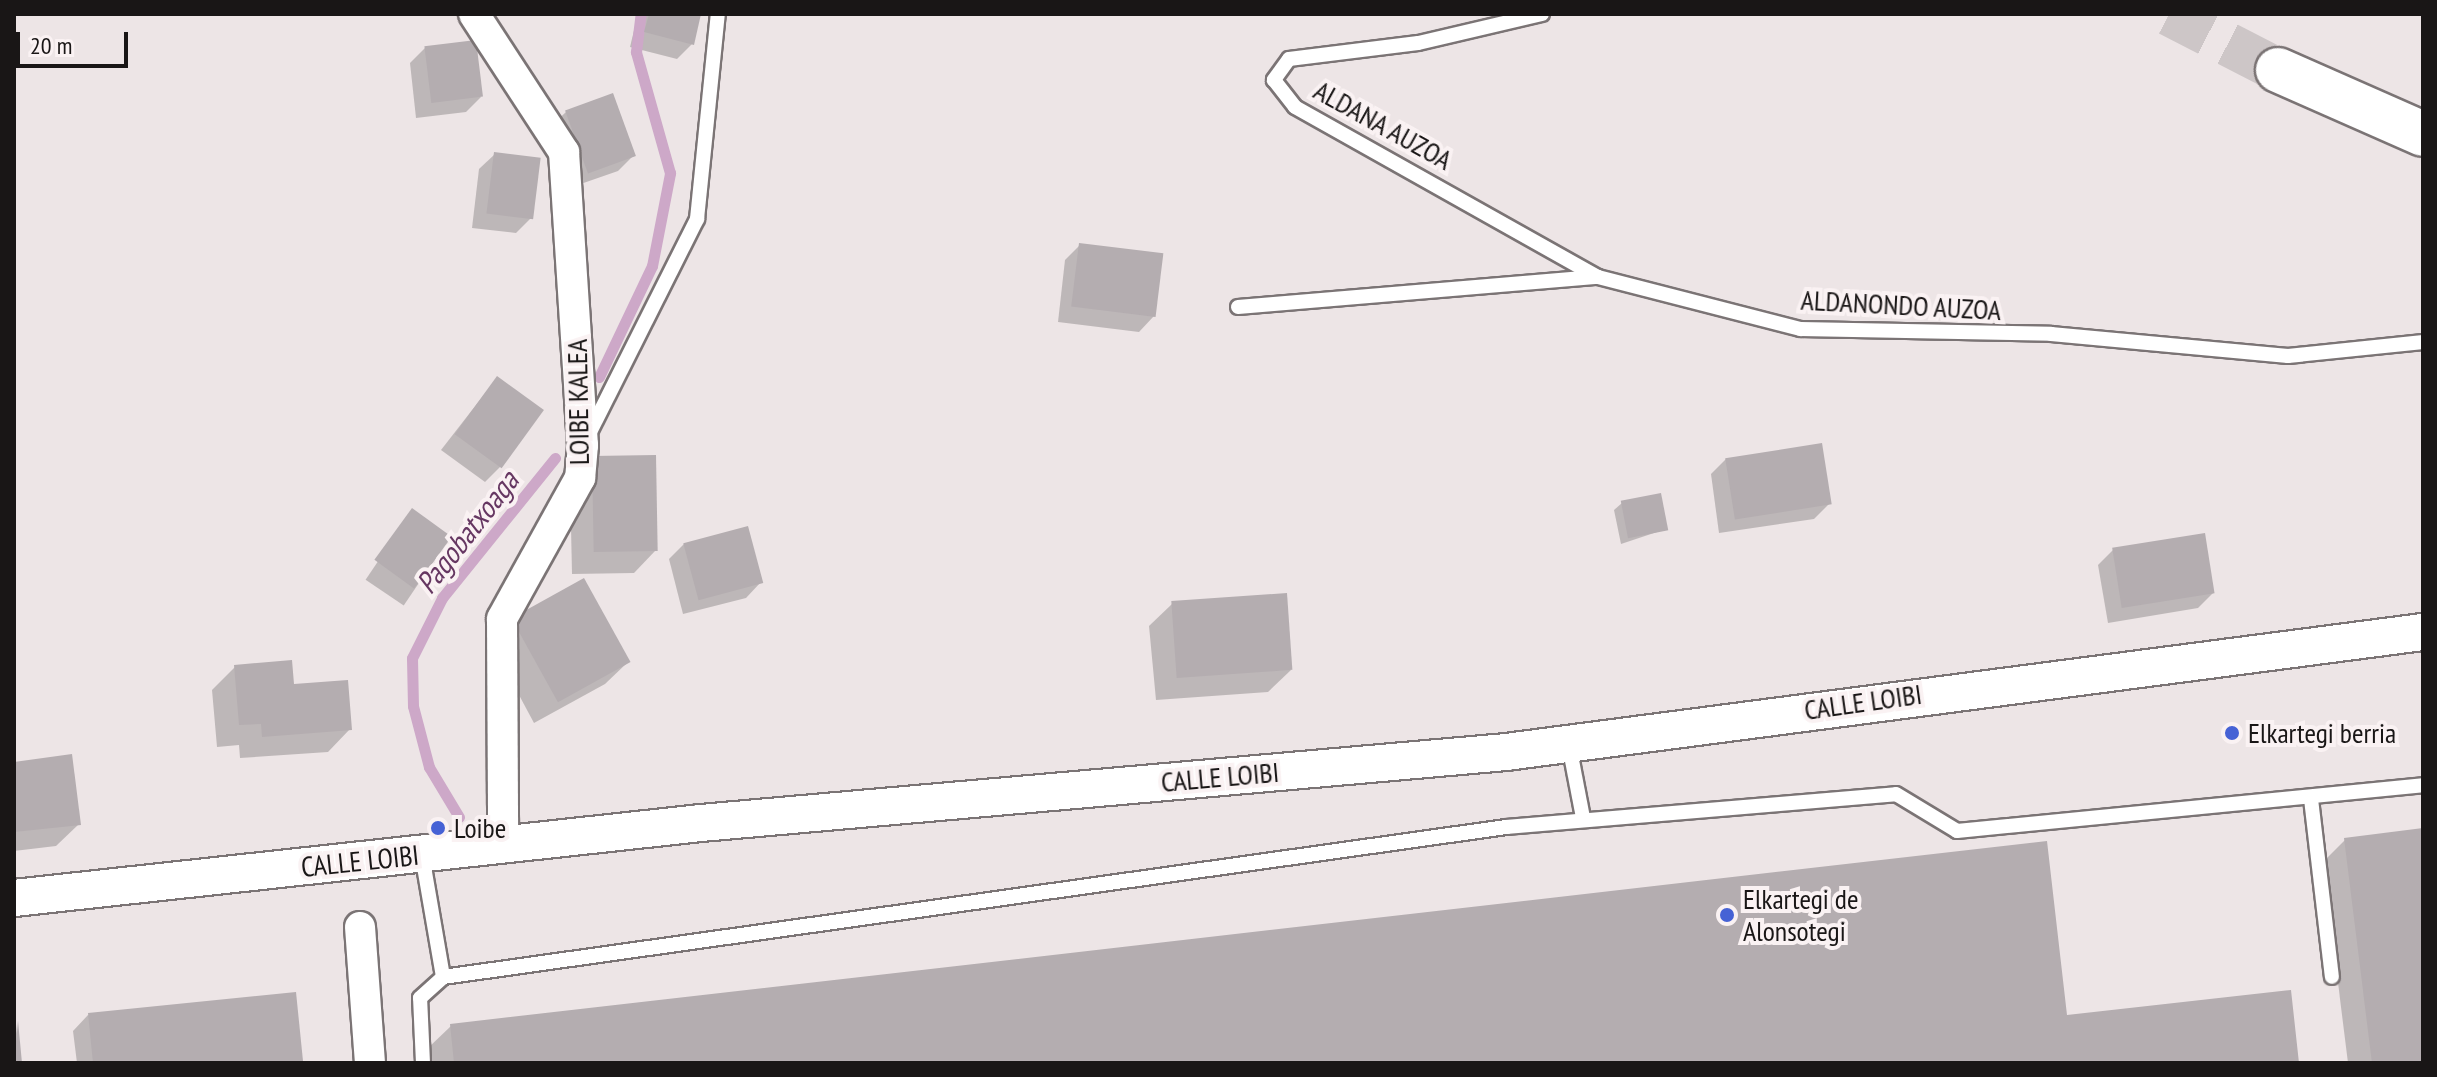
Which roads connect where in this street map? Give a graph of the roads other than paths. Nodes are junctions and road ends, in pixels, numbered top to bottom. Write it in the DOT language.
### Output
graph roads {
  1 [pos="474,14"];
  2 [pos="718,14"];
  3 [pos="1542,14"];
  4 [pos="2278,70"];
  5 [pos="2423,134"];
  6 [pos="1598,277"];
  7 [pos="1238,307"];
  8 [pos="2423,342"];
  9 [pos="583,445"];
  10 [pos="2423,632"];
  11 [pos="1569,744"];
  12 [pos="2423,785"];
  13 [pos="2311,799"];
  14 [pos="1583,818"];
  15 [pos="503,846"];
  16 [pos="422,855"];
  17 [pos="14,898"];
  18 [pos="360,927"];
  19 [pos="443,977"];
  20 [pos="2332,977"];
  21 [pos="370,1063"];
  22 [pos="423,1063"];
  1 -- 9 [label="street, LOIBE KALEA"];
  2 -- 9 [label="lane"];
  3 -- 6 [label="lane, ALDANA AUZOA"];
  4 -- 5 [label="highway"];
  6 -- 7 [label="lane, ALDANONDO AUZOA"];
  6 -- 8 [label="lane, ALDANONDO AUZOA"];
  9 -- 15 [label="street, LOIBE KALEA"];
  10 -- 11 [label="street, CALLE LOIBI"];
  11 -- 14 [label="lane"];
  11 -- 15 [label="street, CALLE LOIBI"];
  12 -- 13 [label="lane"];
  13 -- 14 [label="lane"];
  13 -- 20 [label="lane"];
  14 -- 19 [label="lane"];
  15 -- 16 [label="street, CALLE LOIBI"];
  16 -- 17 [label="street, CALLE LOIBI"];
  16 -- 19 [label="lane"];
  18 -- 21 [label="street"];
  19 -- 22 [label="lane"];
}
